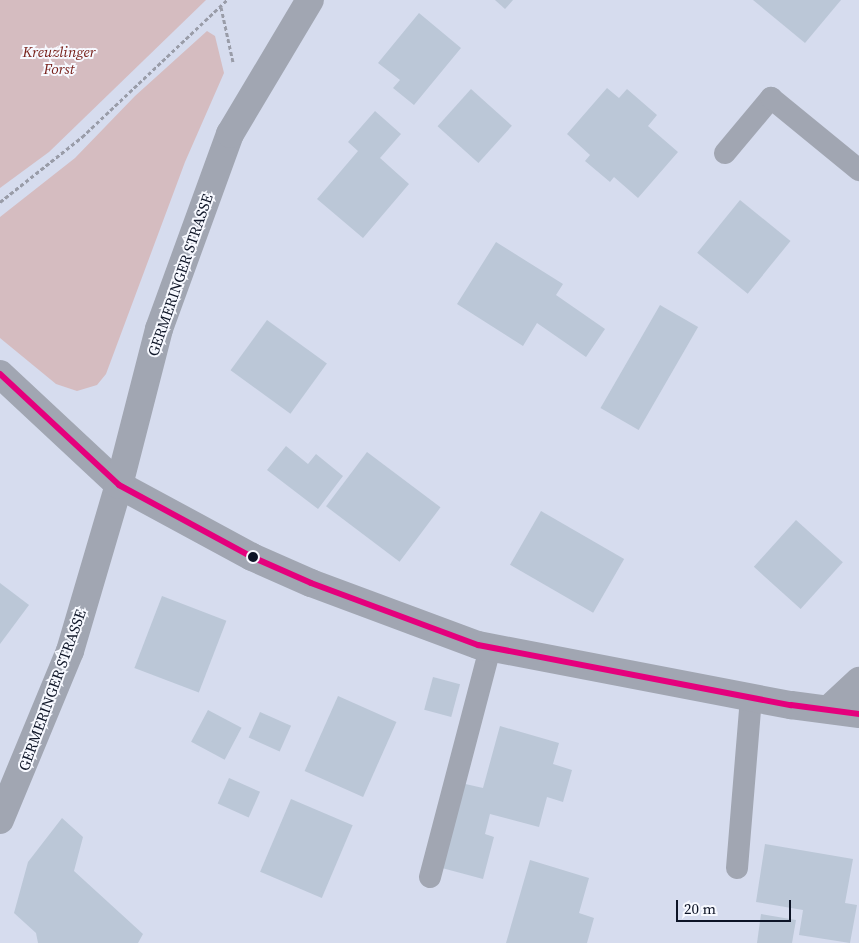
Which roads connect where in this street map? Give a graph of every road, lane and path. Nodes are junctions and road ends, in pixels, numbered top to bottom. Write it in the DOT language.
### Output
graph roads {
  1 [pos="227,0"];
  2 [pos="310,0"];
  3 [pos="221,6"];
  4 [pos="244,110"];
  5 [pos="725,153"];
  6 [pos="859,170"];
  7 [pos="0,202"];
  8 [pos="0,374"];
  9 [pos="119,485"];
  10 [pos="490,648"];
  11 [pos="859,681"];
  12 [pos="751,697"];
  13 [pos="830,708"];
  14 [pos="859,714"];
  15 [pos="0,820"];
  16 [pos="737,868"];
  17 [pos="430,877"];
  1 -- 3 [label="path"];
  2 -- 4 [label="street, GERMERINGER STRASSE"];
  3 -- 4 [label="path"];
  3 -- 7 [label="path"];
  4 -- 9 [label="street, GERMERINGER STRASSE"];
  5 -- 6 [label="lane"];
  8 -- 9 [label="street"];
  9 -- 10 [label="street"];
  9 -- 15 [label="street, GERMERINGER STRASSE"];
  10 -- 12 [label="street"];
  10 -- 17 [label="lane"];
  11 -- 13 [label="street"];
  12 -- 13 [label="street"];
  12 -- 16 [label="lane"];
  13 -- 14 [label="street"];
}
